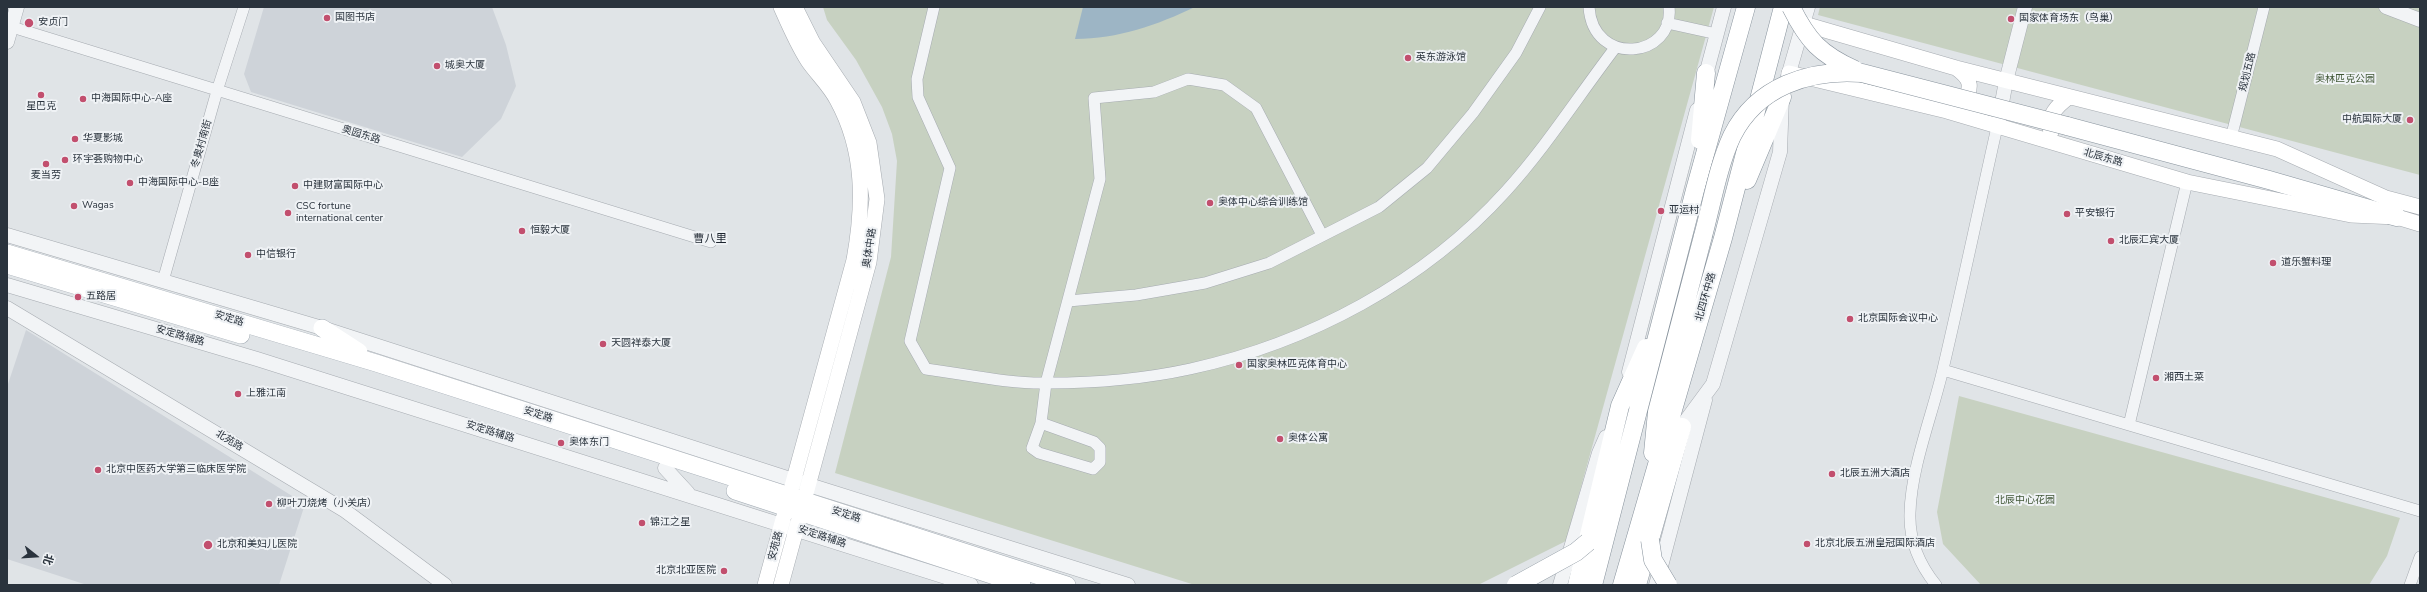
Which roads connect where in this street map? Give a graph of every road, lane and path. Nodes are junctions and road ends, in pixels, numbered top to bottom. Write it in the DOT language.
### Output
graph roads {
  1 [pos="17,7"];
  2 [pos="244,7"];
  3 [pos="781,7"];
  4 [pos="795,7"];
  5 [pos="934,7"];
  6 [pos="1540,7"];
  7 [pos="1589,7"];
  8 [pos="1669,7"];
  9 [pos="1724,7"];
  10 [pos="1746,7"];
  11 [pos="1783,7"];
  12 [pos="1791,7"];
  13 [pos="1808,7"];
  14 [pos="2025,7"];
  15 [pos="2264,7"];
  16 [pos="2386,7"];
  17 [pos="2410,7"];
  18 [pos="2420,11"];
  19 [pos="2420,20"];
  20 [pos="1667,23"];
  21 [pos="1804,24"];
  22 [pos="12,27"];
  23 [pos="1717,34"];
  24 [pos="7,42"];
  25 [pos="1615,48"];
  26 [pos="1956,68"];
  27 [pos="1706,73"];
  28 [pos="1789,73"];
  29 [pos="1862,73"];
  30 [pos="2006,81"];
  31 [pos="217,91"];
  32 [pos="1782,97"];
  33 [pos="2069,97"];
  34 [pos="1947,112"];
  35 [pos="1997,127"];
  36 [pos="2231,138"];
  37 [pos="2064,146"];
  38 [pos="2187,182"];
  39 [pos="1695,190"];
  40 [pos="2420,207"];
  41 [pos="2397,217"];
  42 [pos="2420,224"];
  43 [pos="7,235"];
  44 [pos="1322,235"];
  45 [pos="1723,238"];
  46 [pos="711,242"];
  47 [pos="7,253"];
  48 [pos="7,265"];
  49 [pos="163,281"];
  50 [pos="7,285"];
  51 [pos="1668,299"];
  52 [pos="1068,301"];
  53 [pos="7,308"];
  54 [pos="322,328"];
  55 [pos="376,363"];
  56 [pos="1943,370"];
  57 [pos="1686,371"];
  58 [pos="1046,383"];
  59 [pos="1707,392"];
  60 [pos="1620,406"];
  61 [pos="1041,423"];
  62 [pos="2129,425"];
  63 [pos="1682,426"];
  64 [pos="665,468"];
  65 [pos="808,484"];
  66 [pos="690,495"];
  67 [pos="1649,495"];
  68 [pos="793,507"];
  69 [pos="2420,512"];
  70 [pos="1650,540"];
  71 [pos="1588,542"];
  72 [pos="2420,557"];
  73 [pos="445,585"];
  74 [pos="765,585"];
  75 [pos="781,585"];
  76 [pos="971,585"];
  77 [pos="1022,585"];
  78 [pos="1067,585"];
  79 [pos="1128,585"];
  80 [pos="1516,585"];
  81 [pos="1560,585"];
  82 [pos="1577,585"];
  83 [pos="1593,585"];
  84 [pos="1622,585"];
  85 [pos="1637,585"];
  86 [pos="1656,585"];
  87 [pos="1668,585"];
  88 [pos="1936,585"];
  89 [pos="2410,585"];
  1 -- 22 [label="street"];
  2 -- 31 [label="street, 冬奥村南街"];
  3 -- 68 [label="main road, 奥体中路"];
  4 -- 65 [label="main road, 奥体中路"];
  5 -- 58 [label="street"];
  6 -- 44 [label="street"];
  7 -- 25 [label="street"];
  8 -- 20 [label="street"];
  9 -- 23 [label="street"];
  10 -- 39 [label="highway"];
  11 -- 45 [label="highway, 北四环中路"];
  12 -- 29 [label="highway, bridge"];
  13 -- 21 [label="street"];
  14 -- 30 [label="street"];
  15 -- 36 [label="street, 规划五路"];
  16 -- 19 [label="street"];
  17 -- 18 [label="street"];
  20 -- 23 [label="street"];
  20 -- 25 [label="street"];
  21 -- 26 [label="main road"];
  21 -- 28 [label="street"];
  22 -- 24 [label="street"];
  22 -- 31 [label="street, 奥园东路"];
  23 -- 27 [label="street"];
  25 -- 58 [label="street"];
  26 -- 30 [label="main road"];
  26 -- 34 [label="main road"];
  27 -- 39 [label="highway"];
  27 -- 60 [label="street"];
  28 -- 32 [label="street"];
  28 -- 34 [label="main road, 北辰东路"];
  29 -- 41 [label="highway, bridge"];
  29 -- 67 [label="highway, bridge"];
  30 -- 33 [label="main road"];
  30 -- 35 [label="street"];
  31 -- 46 [label="street, 奥园东路"];
  31 -- 49 [label="street, 冬奥村南街"];
  32 -- 45 [label="highway"];
  32 -- 59 [label="street"];
  33 -- 36 [label="main road"];
  33 -- 37 [label="main road"];
  34 -- 35 [label="main road, 北辰东路"];
  35 -- 37 [label="main road, 北辰东路"];
  35 -- 56 [label="street"];
  36 -- 40 [label="main road"];
  37 -- 38 [label="main road, 北辰东路"];
  38 -- 41 [label="main road, 北辰东路"];
  38 -- 62 [label="street"];
  39 -- 51 [label="highway"];
  41 -- 42 [label="main road, 北辰东路"];
  43 -- 49 [label="street, 安定路"];
  44 -- 52 [label="street"];
  44 -- 52 [label="street"];
  45 -- 57 [label="highway, 北四环中路"];
  47 -- 55 [label="main road, 安定路"];
  48 -- 64 [label="main road, 安定路"];
  49 -- 54 [label="street, 安定路"];
  50 -- 66 [label="street, 安定路辅路"];
  51 -- 60 [label="highway"];
  51 -- 83 [label="highway"];
  52 -- 58 [label="street"];
  53 -- 73 [label="street, 北苑路"];
  54 -- 55 [label="main road"];
  54 -- 68 [label="street, 安定路辅路"];
  55 -- 68 [label="main road, 安定路"];
  56 -- 62 [label="street"];
  56 -- 88 [label="street"];
  57 -- 63 [label="highway"];
  57 -- 67 [label="highway, 北四环中路"];
  58 -- 61 [label="street"];
  59 -- 63 [label="street"];
  59 -- 86 [label="street"];
  60 -- 71 [label="highway"];
  60 -- 81 [label="street"];
  61 -- 61 [label="street"];
  62 -- 69 [label="street"];
  63 -- 70 [label="highway"];
  64 -- 66 [label="street, 安定路"];
  64 -- 68 [label="main road, 安定路"];
  65 -- 68 [label="main road, 奥体中路"];
  65 -- 79 [label="street"];
  66 -- 68 [label="street, 安定路辅路"];
  67 -- 84 [label="highway, 北四环中路"];
  68 -- 74 [label="main road, 安苑路"];
  68 -- 75 [label="main road, 安苑路"];
  68 -- 76 [label="street, 安定路辅路"];
  68 -- 77 [label="main road, 安定路"];
  68 -- 78 [label="main road, 安定路"];
  70 -- 85 [label="highway"];
  70 -- 87 [label="highway, bridge"];
  71 -- 80 [label="highway, bridge"];
  71 -- 82 [label="highway"];
  72 -- 89 [label="street"];
}
